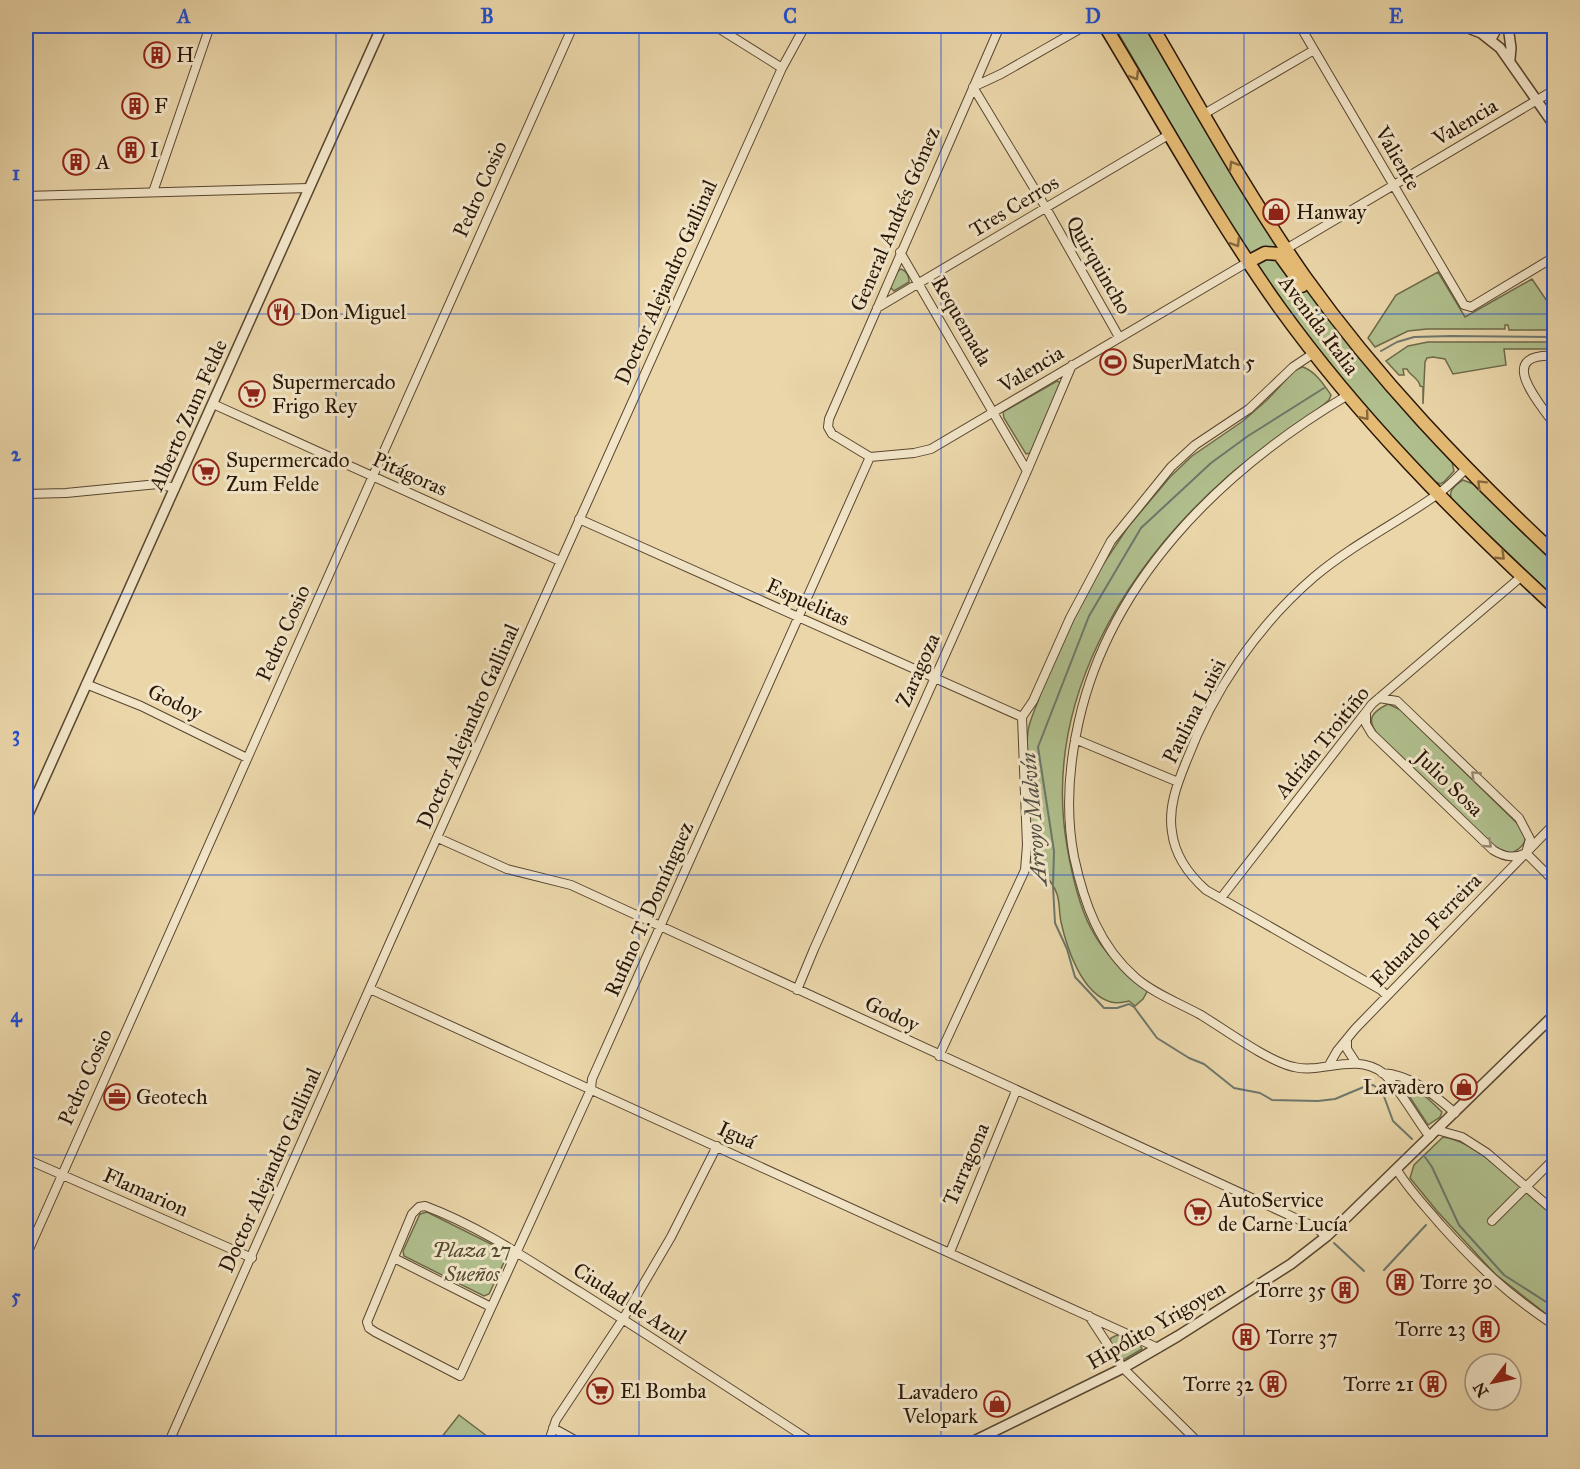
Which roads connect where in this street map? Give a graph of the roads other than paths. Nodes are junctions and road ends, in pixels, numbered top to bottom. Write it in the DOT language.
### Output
graph roads {
  1 [pos="210,26"];
  2 [pos="382,26"];
  3 [pos="573,26"];
  4 [pos="715,26"];
  5 [pos="805,26"];
  6 [pos="1000,26"];
  7 [pos="1085,26"];
  8 [pos="1106,26"];
  9 [pos="1152,26"];
  10 [pos="1300,26"];
  11 [pos="1463,26"];
  12 [pos="1498,26"];
  13 [pos="1508,26"];
  14 [pos="1491,39"];
  15 [pos="1314,50"];
  16 [pos="1510,59"];
  17 [pos="782,68"];
  18 [pos="973,87"];
  19 [pos="1554,90"];
  20 [pos="1537,100"];
  21 [pos="1204,114"];
  22 [pos="1554,125"];
  23 [pos="1170,134"];
  24 [pos="1394,186"];
  25 [pos="309,188"];
  26 [pos="153,192"];
  27 [pos="26,196"];
  28 [pos="1046,207"];
  29 [pos="1286,249"];
  30 [pos="900,252"];
  31 [pos="1554,257"];
  32 [pos="1248,262"];
  33 [pos="919,283"];
  34 [pos="1322,300"];
  35 [pos="876,308"];
  36 [pos="1119,337"];
  37 [pos="1314,353"];
  38 [pos="1554,356"];
  39 [pos="1072,366"];
  40 [pos="1348,395"];
  41 [pos="213,404"];
  42 [pos="993,412"];
  43 [pos="1554,424"];
  44 [pos="870,457"];
  45 [pos="1466,469"];
  46 [pos="1027,471"];
  47 [pos="371,477"];
  48 [pos="175,488"];
  49 [pos="26,494"];
  50 [pos="1437,495"];
  51 [pos="579,519"];
  52 [pos="1554,552"];
  53 [pos="560,561"];
  54 [pos="1522,576"];
  55 [pos="1554,606"];
  56 [pos="799,617"];
  57 [pos="934,677"];
  58 [pos="86,684"];
  59 [pos="1379,698"];
  60 [pos="1366,712"];
  61 [pos="1022,717"];
  62 [pos="1075,739"];
  63 [pos="247,758"];
  64 [pos="1178,782"];
  65 [pos="26,819"];
  66 [pos="1554,824"];
  67 [pos="438,838"];
  68 [pos="1526,853"];
  69 [pos="1554,881"];
  70 [pos="1221,898"];
  71 [pos="661,928"];
  72 [pos="370,989"];
  73 [pos="797,990"];
  74 [pos="1387,996"];
  75 [pos="1554,1015"];
  76 [pos="1347,1039"];
  77 [pos="939,1056"];
  78 [pos="1356,1064"];
  79 [pos="1329,1065"];
  80 [pos="1382,1072"];
  81 [pos="591,1089"];
  82 [pos="1016,1090"];
  83 [pos="1455,1113"];
  84 [pos="1433,1134"];
  85 [pos="717,1146"];
  86 [pos="26,1159"];
  87 [pos="1554,1159"];
  88 [pos="1397,1170"];
  89 [pos="62,1175"];
  90 [pos="1527,1186"];
  91 [pos="1554,1211"];
  92 [pos="1492,1221"];
  93 [pos="1326,1237"];
  94 [pos="950,1252"];
  95 [pos="517,1253"];
  96 [pos="26,1256"];
  97 [pos="252,1258"];
  98 [pos="394,1258"];
  99 [pos="491,1307"];
  100 [pos="1088,1315"];
  101 [pos="623,1319"];
  102 [pos="1554,1325"];
  103 [pos="1118,1329"];
  104 [pos="1106,1342"];
  105 [pos="1158,1348"];
  106 [pos="1123,1368"];
  107 [pos="553,1428"];
  108 [pos="168,1443"];
  109 [pos="548,1443"];
  110 [pos="582,1443"];
  111 [pos="815,1443"];
  112 [pos="968,1443"];
  113 [pos="1200,1443"];
  1 -- 26 [label="street"];
  2 -- 25 [label="street, Alberto Zum Felde"];
  3 -- 47 [label="street, Pedro Cosio"];
  4 -- 17 [label="street"];
  5 -- 17 [label="street, Doctor Alejandro Gallinal"];
  6 -- 18 [label="street, General Andrés Gómez"];
  7 -- 18 [label="street"];
  8 -- 23 [label="main road, Avenida Italia, one-way"];
  9 -- 21 [label="main road, Avenida Italia"];
  10 -- 15 [label="street, Valiente"];
  11 -- 14 [label="street"];
  12 -- 14 [label="street"];
  13 -- 16 [label="street"];
  14 -- 16 [label="street"];
  15 -- 21 [label="street"];
  15 -- 24 [label="street, Valiente"];
  16 -- 20 [label="street"];
  17 -- 51 [label="street, Doctor Alejandro Gallinal"];
  18 -- 28 [label="street, Quirquincho"];
  18 -- 30 [label="street, General Andrés Gómez"];
  19 -- 20 [label="street, Valencia"];
  20 -- 22 [label="street"];
  20 -- 24 [label="street, Valencia"];
  29 -- 21 [label="main road, Avenida Italia, one-way"];
  23 -- 28 [label="street, Tres Cerros"];
  23 -- 32 [label="main road, Avenida Italia, one-way"];
  24 -- 29 [label="street, Valencia"];
  24 -- 31 [label="street, Valiente"];
  25 -- 26 [label="street"];
  25 -- 41 [label="street, Alberto Zum Felde"];
  26 -- 27 [label="street"];
  28 -- 33 [label="street, Tres Cerros"];
  28 -- 36 [label="street, Quirquincho"];
  29 -- 34 [label="main road, Avenida Italia"];
  30 -- 33 [label="street, Requemada"];
  30 -- 35 [label="street, General Andrés Gómez"];
  32 -- 34 [label="main road"];
  32 -- 36 [label="street, Valencia"];
  32 -- 37 [label="main road, Avenida Italia"];
  33 -- 35 [label="street, Tres Cerros"];
  33 -- 42 [label="street, Requemada"];
  34 -- 45 [label="main road, Avenida Italia"];
  35 -- 44 [label="street, General Andrés Gómez"];
  36 -- 39 [label="street, Valencia"];
  37 -- 40 [label="main road, Avenida Italia"];
  37 -- 61 [label="street"];
  38 -- 43 [label="street"];
  39 -- 42 [label="street, Valencia"];
  39 -- 46 [label="street, Zaragoza"];
  40 -- 50 [label="main road, Avenida Italia, one-way"];
  40 -- 62 [label="street"];
  41 -- 47 [label="street, Pitágoras"];
  41 -- 48 [label="street, Alberto Zum Felde"];
  42 -- 44 [label="street, Valencia"];
  42 -- 46 [label="street, Requemada"];
  44 -- 56 [label="street, Rufino T. Domínguez"];
  45 -- 50 [label="street, Paulina Luisi"];
  52 -- 45 [label="main road, Avenida Italia, one-way"];
  46 -- 57 [label="street, Zaragoza"];
  47 -- 53 [label="street, Pitágoras"];
  47 -- 63 [label="street, Pedro Cosio"];
  48 -- 49 [label="street"];
  48 -- 58 [label="street, Alberto Zum Felde"];
  50 -- 54 [label="main road, Avenida Italia, one-way"];
  50 -- 64 [label="street, Paulina Luisi"];
  51 -- 53 [label="street, Doctor Alejandro Gallinal"];
  51 -- 56 [label="street, Espuelitas"];
  53 -- 67 [label="street, Doctor Alejandro Gallinal"];
  54 -- 55 [label="main road, Avenida Italia"];
  54 -- 59 [label="street, Adrián Troitiño"];
  56 -- 57 [label="street, Espuelitas"];
  56 -- 71 [label="street, Rufino T. Domínguez"];
  57 -- 61 [label="street, Espuelitas"];
  57 -- 73 [label="street, Zaragoza"];
  58 -- 63 [label="street, Godoy"];
  58 -- 65 [label="street, Alberto Zum Felde"];
  59 -- 60 [label="street, Adrián Troitiño"];
  68 -- 59 [label="street, Julio Sosa, one-way"];
  60 -- 68 [label="street, Julio Sosa, one-way"];
  60 -- 70 [label="street, Adrián Troitiño"];
  61 -- 77 [label="street"];
  62 -- 64 [label="street"];
  62 -- 79 [label="street"];
  63 -- 89 [label="street, Pedro Cosio"];
  64 -- 70 [label="street, Paulina Luisi"];
  66 -- 68 [label="street, Eduardo Ferreira"];
  67 -- 71 [label="street, Godoy"];
  67 -- 72 [label="street, Doctor Alejandro Gallinal"];
  68 -- 69 [label="street"];
  68 -- 74 [label="street, Eduardo Ferreira"];
  70 -- 74 [label="street, Paulina Luisi"];
  71 -- 73 [label="street, Godoy"];
  71 -- 81 [label="street, Rufino T. Domínguez"];
  72 -- 81 [label="street, Iguá"];
  72 -- 97 [label="street, Doctor Alejandro Gallinal"];
  73 -- 77 [label="street, Godoy"];
  74 -- 76 [label="street, Eduardo Ferreira"];
  75 -- 83 [label="street, Hipólito Yrigoyen"];
  76 -- 78 [label="street"];
  76 -- 79 [label="street, Eduardo Ferreira"];
  77 -- 82 [label="street, Godoy"];
  78 -- 79 [label="street"];
  78 -- 80 [label="street"];
  80 -- 83 [label="street"];
  80 -- 84 [label="street"];
  81 -- 85 [label="street, Iguá"];
  81 -- 95 [label="street, Rufino T. Domínguez"];
  82 -- 93 [label="street, Godoy"];
  82 -- 94 [label="street, Tarragona"];
  83 -- 84 [label="street, Hipólito Yrigoyen"];
  84 -- 88 [label="street, Hipólito Yrigoyen"];
  84 -- 90 [label="street"];
  85 -- 94 [label="street, Iguá"];
  85 -- 101 [label="street"];
  86 -- 89 [label="street, Flamarion"];
  87 -- 90 [label="street"];
  88 -- 93 [label="street, Hipólito Yrigoyen"];
  88 -- 102 [label="street"];
  89 -- 96 [label="street, Pedro Cosio"];
  89 -- 97 [label="street, Flamarion"];
  90 -- 91 [label="street"];
  90 -- 92 [label="street"];
  93 -- 105 [label="street, Hipólito Yrigoyen"];
  94 -- 100 [label="street, Iguá"];
  95 -- 98 [label="street, Ciudad de Azul"];
  95 -- 99 [label="street, Rufino T. Domínguez"];
  95 -- 101 [label="street, Ciudad de Azul"];
  97 -- 108 [label="street, Doctor Alejandro Gallinal"];
  98 -- 99 [label="street"];
  98 -- 99 [label="street, Rufino T. Domínguez"];
  100 -- 103 [label="street, Iguá"];
  100 -- 104 [label="street"];
  101 -- 107 [label="street"];
  101 -- 111 [label="street, Ciudad de Azul"];
  103 -- 104 [label="street"];
  103 -- 105 [label="street, Iguá"];
  104 -- 106 [label="street"];
  105 -- 106 [label="street, Hipólito Yrigoyen"];
  106 -- 112 [label="street, Hipólito Yrigoyen"];
  106 -- 113 [label="street"];
  107 -- 109 [label="street"];
  107 -- 110 [label="street"];
}
